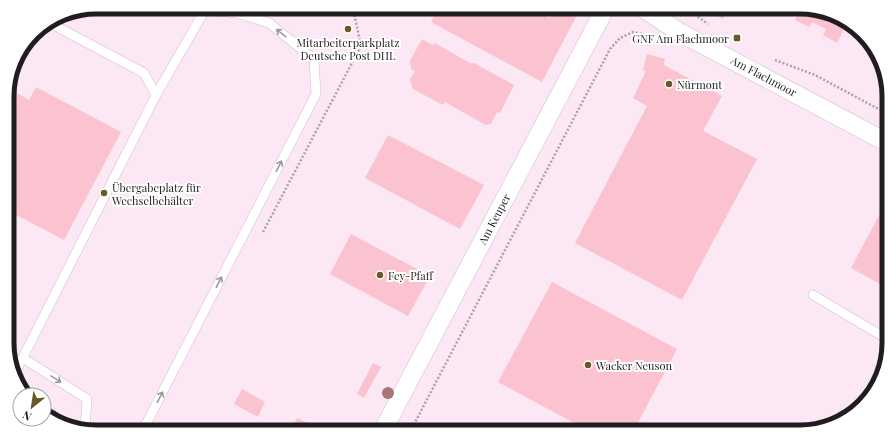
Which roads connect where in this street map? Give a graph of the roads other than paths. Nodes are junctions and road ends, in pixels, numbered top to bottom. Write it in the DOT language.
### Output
graph roads {
  1 [pos="199,14"];
  2 [pos="241,14"];
  3 [pos="602,14"];
  4 [pos="652,14"];
  5 [pos="54,25"];
  6 [pos="156,96"];
  7 [pos="882,140"];
  8 [pos="813,295"];
  9 [pos="882,336"];
  10 [pos="22,358"];
  11 [pos="18,367"];
  12 [pos="85,424"];
  13 [pos="146,425"];
  14 [pos="386,425"];
  1 -- 6 [label="lane"];
  13 -- 2 [label="lane, one-way"];
  3 -- 14 [label="street, Am Keuper"];
  4 -- 7 [label="street, Am Flachmoor"];
  5 -- 6 [label="lane"];
  6 -- 10 [label="lane"];
  8 -- 9 [label="lane"];
  10 -- 11 [label="lane"];
  10 -- 12 [label="lane, one-way"];
}
